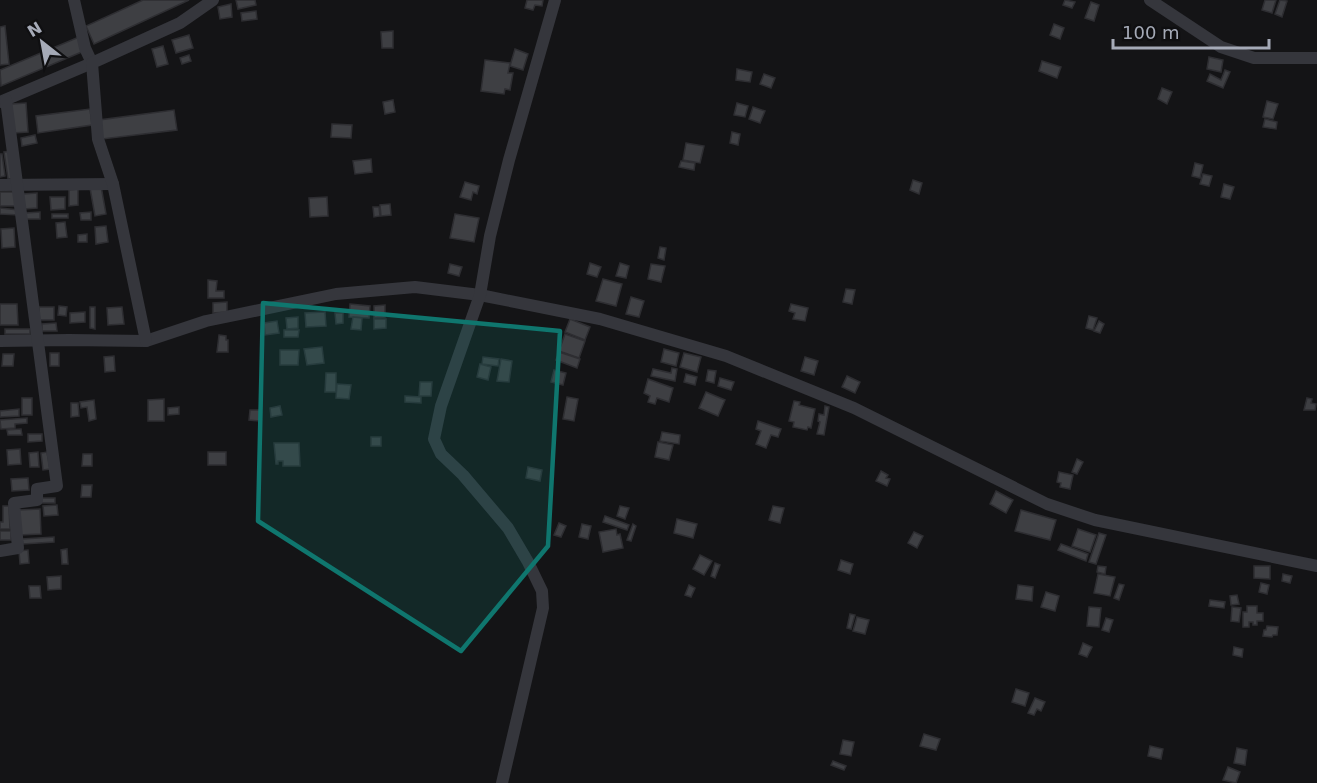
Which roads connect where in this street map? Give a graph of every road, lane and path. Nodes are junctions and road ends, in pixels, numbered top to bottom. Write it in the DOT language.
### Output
graph roads {
  1 [pos="74,0"];
  2 [pos="213,0"];
  3 [pos="555,0"];
  4 [pos="1150,0"];
  5 [pos="1317,58"];
  6 [pos="92,63"];
  7 [pos="3,101"];
  8 [pos="19,184"];
  9 [pos="113,184"];
  10 [pos="0,185"];
  11 [pos="480,295"];
  12 [pos="0,341"];
  13 [pos="38,341"];
  14 [pos="146,341"];
  15 [pos="0,551"];
  16 [pos="1317,566"];
  17 [pos="502,783"];
  1 -- 6 [label="street"];
  2 -- 6 [label="street"];
  3 -- 11 [label="street"];
  4 -- 5 [label="street"];
  6 -- 7 [label="street"];
  6 -- 9 [label="street"];
  7 -- 8 [label="street"];
  8 -- 9 [label="street"];
  8 -- 10 [label="street"];
  8 -- 13 [label="street"];
  9 -- 14 [label="street"];
  11 -- 14 [label="street"];
  11 -- 16 [label="street"];
  11 -- 17 [label="street"];
  12 -- 13 [label="street"];
  13 -- 14 [label="street"];
  13 -- 15 [label="street"];
}
